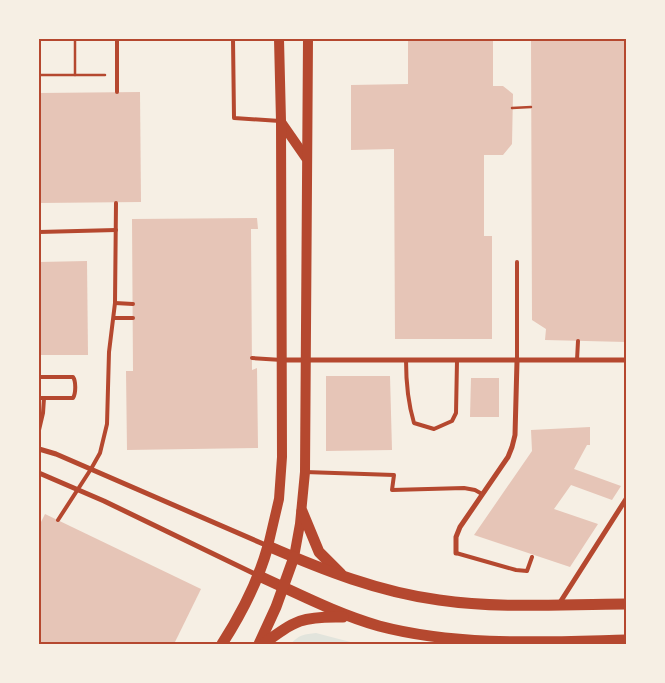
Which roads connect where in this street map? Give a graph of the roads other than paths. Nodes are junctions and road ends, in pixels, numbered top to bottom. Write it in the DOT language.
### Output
graph roads {
  1 [pos="117,39"];
  2 [pos="233,39"];
  3 [pos="279,39"];
  4 [pos="308,39"];
  5 [pos="116,92"];
  6 [pos="281,121"];
  7 [pos="306,158"];
  8 [pos="116,202"];
  9 [pos="116,230"];
  10 [pos="39,232"];
  11 [pos="517,262"];
  12 [pos="115,303"];
  13 [pos="132,304"];
  14 [pos="114,318"];
  15 [pos="133,318"];
  16 [pos="578,341"];
  17 [pos="252,358"];
  18 [pos="282,360"];
  19 [pos="306,360"];
  20 [pos="406,360"];
  21 [pos="577,360"];
  22 [pos="626,360"];
  23 [pos="457,361"];
  24 [pos="517,361"];
  25 [pos="39,377"];
  26 [pos="41,398"];
  27 [pos="39,430"];
  28 [pos="39,449"];
  29 [pos="92,470"];
  30 [pos="305,472"];
  31 [pos="39,473"];
  32 [pos="79,490"];
  33 [pos="482,494"];
  34 [pos="626,499"];
  35 [pos="302,511"];
  36 [pos="58,520"];
  37 [pos="268,546"];
  38 [pos="456,553"];
  39 [pos="294,557"];
  40 [pos="532,557"];
  41 [pos="259,576"];
  42 [pos="344,577"];
  43 [pos="284,587"];
  44 [pos="559,604"];
  45 [pos="626,604"];
  46 [pos="353,618"];
  47 [pos="626,640"];
  48 [pos="524,642"];
  49 [pos="573,642"];
  50 [pos="222,644"];
  51 [pos="259,644"];
  52 [pos="263,644"];
  1 -- 5 [label="lane"];
  2 -- 6 [label="lane"];
  3 -- 6 [label="main road"];
  4 -- 7 [label="main road"];
  6 -- 7 [label="main road"];
  6 -- 18 [label="main road"];
  7 -- 19 [label="main road"];
  8 -- 9 [label="lane"];
  9 -- 10 [label="lane"];
  9 -- 12 [label="lane"];
  11 -- 24 [label="lane"];
  12 -- 13 [label="lane"];
  12 -- 14 [label="lane"];
  14 -- 15 [label="lane"];
  14 -- 29 [label="lane"];
  16 -- 21 [label="lane"];
  17 -- 18 [label="lane"];
  18 -- 19 [label="street"];
  18 -- 37 [label="main road"];
  19 -- 20 [label="street"];
  19 -- 30 [label="main road"];
  20 -- 23 [label="street"];
  20 -- 23 [label="lane"];
  21 -- 22 [label="street"];
  21 -- 24 [label="street"];
  23 -- 24 [label="street"];
  24 -- 33 [label="street"];
  25 -- 26 [label="lane"];
  26 -- 27 [label="lane"];
  28 -- 29 [label="street"];
  29 -- 32 [label="lane"];
  29 -- 37 [label="street"];
  30 -- 33 [label="lane"];
  30 -- 35 [label="main road"];
  31 -- 32 [label="street"];
  32 -- 36 [label="lane"];
  32 -- 41 [label="street"];
  33 -- 38 [label="street"];
  34 -- 44 [label="street"];
  35 -- 39 [label="main road"];
  35 -- 42 [label="main road"];
  37 -- 39 [label="main road"];
  37 -- 41 [label="main road"];
  38 -- 40 [label="lane"];
  39 -- 42 [label="main road"];
  39 -- 43 [label="main road"];
  41 -- 43 [label="main road"];
  41 -- 50 [label="main road"];
  42 -- 44 [label="main road"];
  43 -- 46 [label="main road"];
  43 -- 51 [label="main road"];
  44 -- 45 [label="main road"];
  46 -- 48 [label="main road"];
  46 -- 52 [label="main road"];
  47 -- 49 [label="main road"];
  48 -- 49 [label="main road"];
}
